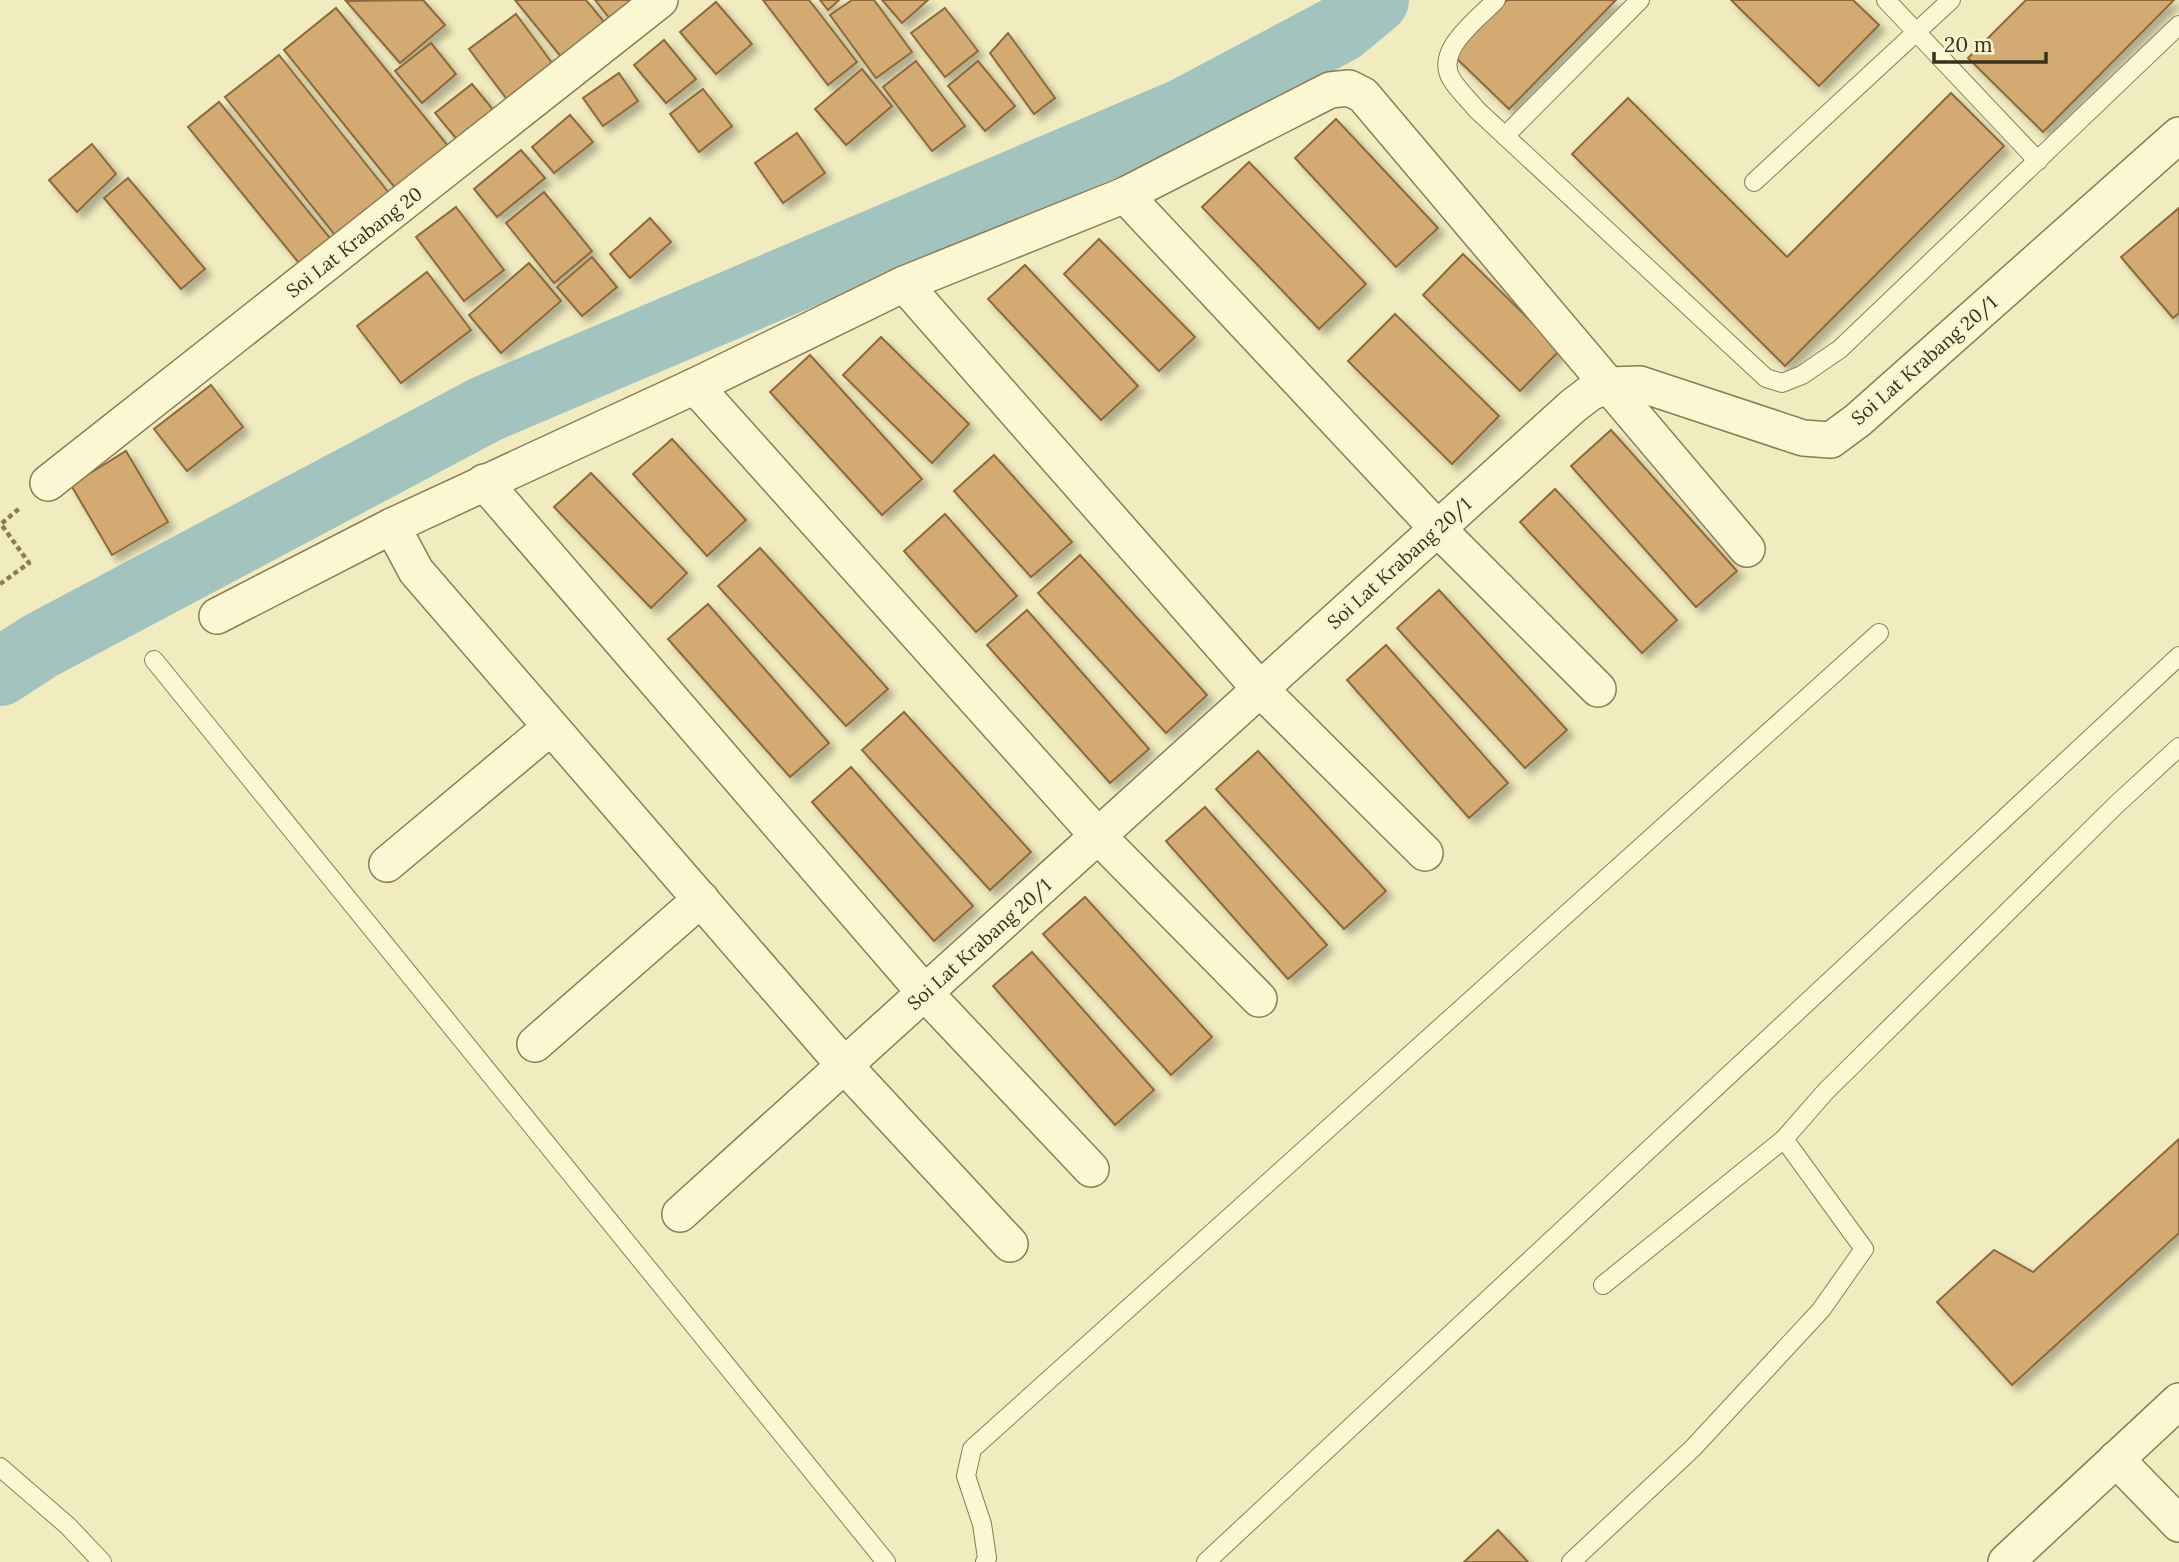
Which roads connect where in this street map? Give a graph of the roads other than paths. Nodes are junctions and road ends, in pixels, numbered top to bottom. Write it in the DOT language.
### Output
graph roads {
  1 [pos="660,0"];
  2 [pos="1496,0"];
  3 [pos="1640,0"];
  4 [pos="1886,0"];
  5 [pos="1951,0"];
  6 [pos="2179,26"];
  7 [pos="1916,32"];
  8 [pos="2179,135"];
  9 [pos="1505,136"];
  10 [pos="2038,161"];
  11 [pos="1755,182"];
  12 [pos="1125,195"];
  13 [pos="904,284"];
  14 [pos="1608,385"];
  15 [pos="695,386"];
  16 [pos="484,482"];
  17 [pos="48,483"];
  18 [pos="392,526"];
  19 [pos="1437,528"];
  20 [pos="1747,549"];
  21 [pos="217,616"];
  22 [pos="1879,633"];
  23 [pos="2179,656"];
  24 [pos="154,660"];
  25 [pos="1260,689"];
  26 [pos="1598,689"];
  27 [pos="551,727"];
  28 [pos="2179,747"];
  29 [pos="1098,836"];
  30 [pos="1425,853"];
  31 [pos="387,864"];
  32 [pos="701,899"];
  33 [pos="925,993"];
  34 [pos="1259,999"];
  35 [pos="535,1044"];
  36 [pos="844,1065"];
  37 [pos="1784,1139"];
  38 [pos="1091,1169"];
  39 [pos="680,1214"];
  40 [pos="1010,1244"];
  41 [pos="1602,1285"];
  42 [pos="2179,1401"];
  43 [pos="2116,1459"];
  44 [pos="0,1467"];
  45 [pos="2179,1524"];
  46 [pos="102,1562"];
  47 [pos="886,1562"];
  48 [pos="985,1562"];
  49 [pos="1206,1562"];
  50 [pos="1571,1562"];
  51 [pos="2006,1562"];
  1 -- 17 [label="street, Soi Lat Krabang 20"];
  2 -- 9 [label="lane"];
  3 -- 9 [label="lane"];
  4 -- 7 [label="lane"];
  5 -- 7 [label="lane"];
  6 -- 10 [label="lane"];
  7 -- 10 [label="lane"];
  7 -- 11 [label="lane"];
  8 -- 14 [label="street, Soi Lat Krabang 20/1"];
  9 -- 10 [label="lane"];
  12 -- 13 [label="street"];
  12 -- 14 [label="street"];
  12 -- 19 [label="street"];
  13 -- 15 [label="street"];
  13 -- 25 [label="street"];
  14 -- 19 [label="street, Soi Lat Krabang 20/1"];
  14 -- 20 [label="street"];
  15 -- 16 [label="street"];
  15 -- 29 [label="street"];
  16 -- 18 [label="street"];
  16 -- 33 [label="street"];
  18 -- 21 [label="street"];
  18 -- 27 [label="street"];
  19 -- 25 [label="street, Soi Lat Krabang 20/1"];
  19 -- 26 [label="street"];
  22 -- 48 [label="lane"];
  23 -- 49 [label="lane"];
  24 -- 47 [label="lane"];
  25 -- 29 [label="street, Soi Lat Krabang 20/1"];
  25 -- 30 [label="street"];
  27 -- 31 [label="street"];
  27 -- 32 [label="street"];
  28 -- 37 [label="lane"];
  29 -- 33 [label="street, Soi Lat Krabang 20/1"];
  29 -- 34 [label="street"];
  32 -- 35 [label="street"];
  32 -- 36 [label="street"];
  33 -- 36 [label="street, Soi Lat Krabang 20/1"];
  33 -- 38 [label="street"];
  36 -- 39 [label="street, Soi Lat Krabang 20/1"];
  36 -- 40 [label="street"];
  37 -- 41 [label="lane"];
  37 -- 50 [label="lane"];
  42 -- 43 [label="street"];
  43 -- 45 [label="street"];
  43 -- 51 [label="street"];
  44 -- 46 [label="lane"];
}
